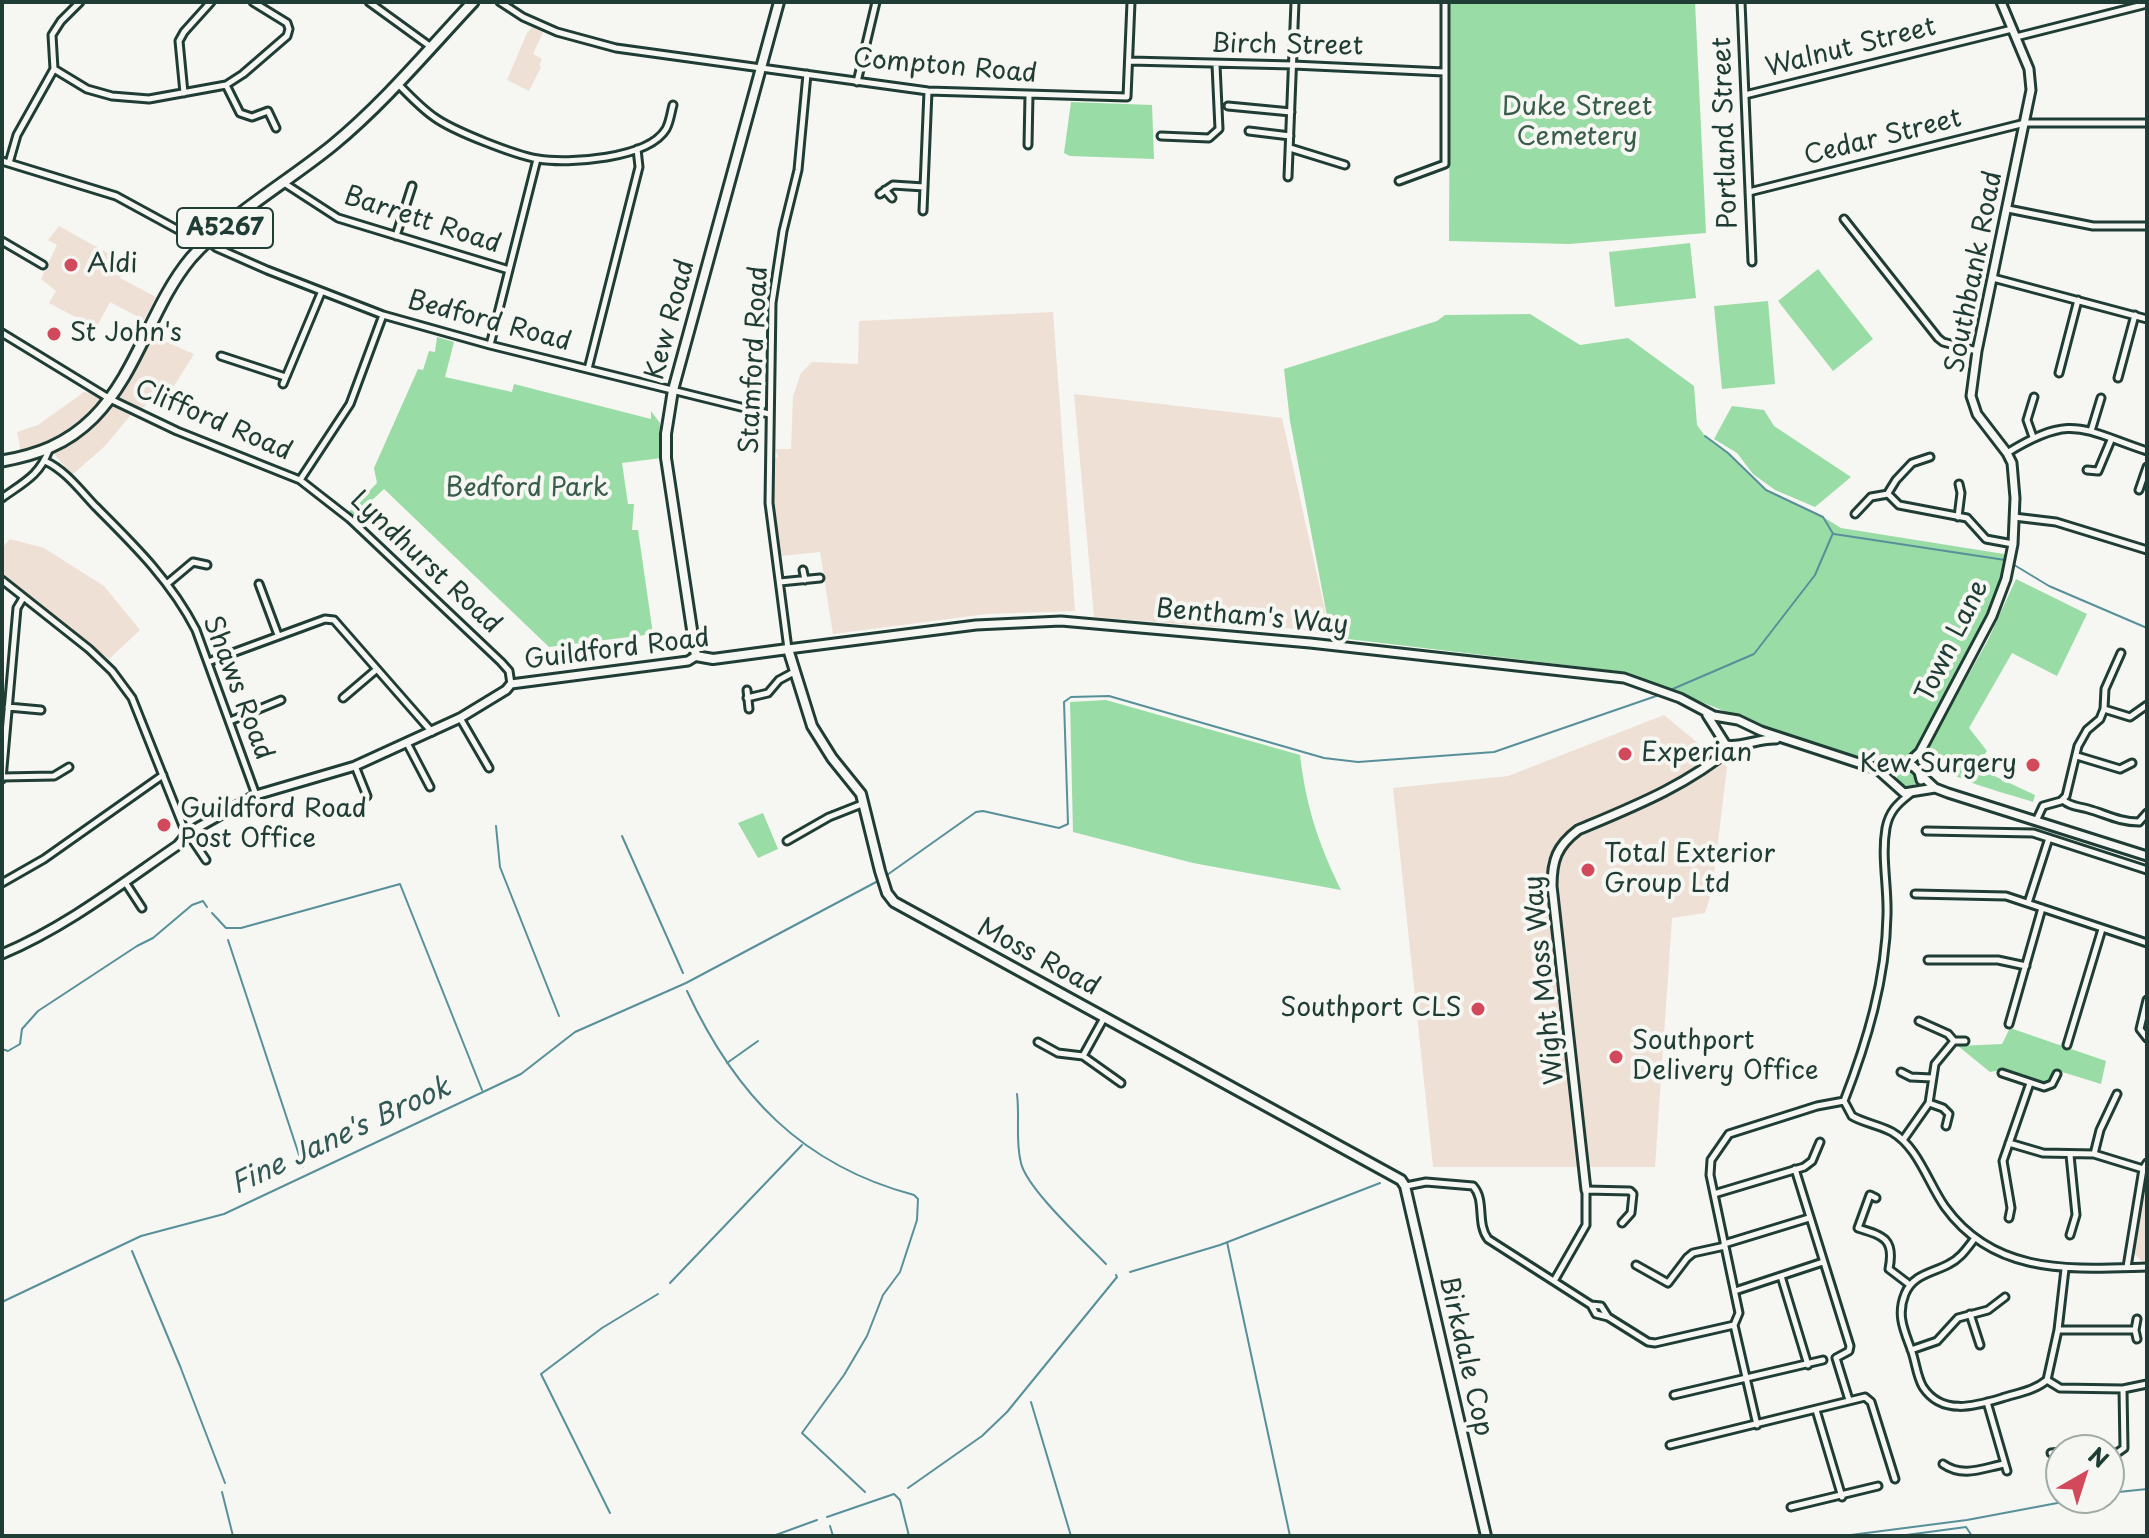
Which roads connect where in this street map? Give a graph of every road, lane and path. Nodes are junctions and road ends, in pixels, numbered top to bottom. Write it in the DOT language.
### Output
graph roads {
  1 [pos="80,2"];
  2 [pos="211,2"];
  3 [pos="253,2"];
  4 [pos="369,2"];
  5 [pos="500,2"];
  6 [pos="779,2"];
  7 [pos="876,2"];
  8 [pos="1131,2"];
  9 [pos="1295,2"];
  10 [pos="1445,2"];
  11 [pos="1741,2"];
  12 [pos="2001,2"];
  13 [pos="471,3"];
  14 [pos="2147,4"];
  15 [pos="2014,33"];
  16 [pos="431,47"];
  17 [pos="1129,61"];
  18 [pos="1216,65"];
  19 [pos="1293,65"];
  20 [pos="762,67"];
  21 [pos="54,69"];
  22 [pos="1444,72"];
  23 [pos="807,74"];
  24 [pos="857,82"];
  25 [pos="396,83"];
  26 [pos="226,85"];
  27 [pos="928,91"];
  28 [pos="184,93"];
  29 [pos="1029,95"];
  30 [pos="1745,95"];
  31 [pos="673,105"];
  32 [pos="1228,106"];
  33 [pos="1291,112"];
  34 [pos="2025,123"];
  35 [pos="2147,123"];
  36 [pos="276,128"];
  37 [pos="1249,131"];
  38 [pos="1161,136"];
  39 [pos="1290,136"];
  40 [pos="1028,145"];
  41 [pos="1290,148"];
  42 [pos="637,149"];
  43 [pos="537,159"];
  44 [pos="5,162"];
  45 [pos="1345,165"];
  46 [pos="1288,177"];
  47 [pos="1399,181"];
  48 [pos="284,183"];
  49 [pos="412,186"];
  50 [pos="924,187"];
  51 [pos="1749,192"];
  52 [pos="892,198"];
  53 [pos="2008,209"];
  54 [pos="923,211"];
  55 [pos="1844,219"];
  56 [pos="2147,226"];
  57 [pos="396,236"];
  58 [pos="2,241"];
  59 [pos="207,243"];
  60 [pos="1752,262"];
  61 [pos="43,265"];
  62 [pos="509,270"];
  63 [pos="1993,278"];
  64 [pos="321,293"];
  65 [pos="2078,300"];
  66 [pos="383,315"];
  67 [pos="2135,315"];
  68 [pos="2147,319"];
  69 [pos="2,333"];
  70 [pos="490,345"];
  71 [pos="1977,351"];
  72 [pos="222,366"];
  73 [pos="588,369"];
  74 [pos="2059,373"];
  75 [pos="2118,378"];
  76 [pos="673,390"];
  77 [pos="2034,397"];
  78 [pos="2101,398"];
  79 [pos="110,399"];
  80 [pos="769,414"];
  81 [pos="2091,431"];
  82 [pos="2033,437"];
  83 [pos="2111,440"];
  84 [pos="49,450"];
  85 [pos="2147,451"];
  86 [pos="2007,453"];
  87 [pos="1930,457"];
  88 [pos="2,461"];
  89 [pos="45,461"];
  90 [pos="2147,467"];
  91 [pos="2087,470"];
  92 [pos="300,480"];
  93 [pos="1959,484"];
  94 [pos="2139,490"];
  95 [pos="1888,494"];
  96 [pos="2,498"];
  97 [pos="1855,514"];
  98 [pos="1958,517"];
  99 [pos="2014,517"];
  100 [pos="2013,544"];
  101 [pos="2147,550"];
  102 [pos="207,565"];
  103 [pos="803,570"];
  104 [pos="820,578"];
  105 [pos="2,580"];
  106 [pos="805,580"];
  107 [pos="780,582"];
  108 [pos="168,583"];
  109 [pos="259,584"];
  110 [pos="23,598"];
  111 [pos="278,635"];
  112 [pos="788,649"];
  113 [pos="2121,653"];
  114 [pos="696,656"];
  115 [pos="208,662"];
  116 [pos="377,669"];
  117 [pos="794,672"];
  118 [pos="511,684"];
  119 [pos="747,690"];
  120 [pos="343,698"];
  121 [pos="747,698"];
  122 [pos="281,700"];
  123 [pos="2147,705"];
  124 [pos="8,707"];
  125 [pos="749,709"];
  126 [pos="2104,709"];
  127 [pos="41,710"];
  128 [pos="1706,712"];
  129 [pos="460,718"];
  130 [pos="1729,719"];
  131 [pos="230,721"];
  132 [pos="1742,723"];
  133 [pos="432,732"];
  134 [pos="1720,736"];
  135 [pos="1790,740"];
  136 [pos="407,743"];
  137 [pos="1738,745"];
  138 [pos="1920,752"];
  139 [pos="2077,756"];
  140 [pos="2132,763"];
  141 [pos="1711,764"];
  142 [pos="355,766"];
  143 [pos="1903,766"];
  144 [pos="69,767"];
  145 [pos="489,768"];
  146 [pos="1877,769"];
  147 [pos="163,775"];
  148 [pos="1920,775"];
  149 [pos="2,778"];
  150 [pos="430,787"];
  151 [pos="1896,787"];
  152 [pos="1935,788"];
  153 [pos="1915,791"];
  154 [pos="256,795"];
  155 [pos="367,796"];
  156 [pos="2063,800"];
  157 [pos="863,803"];
  158 [pos="1895,806"];
  159 [pos="2147,813"];
  160 [pos="2036,822"];
  161 [pos="2145,823"];
  162 [pos="1926,831"];
  163 [pos="188,833"];
  164 [pos="2049,838"];
  165 [pos="787,841"];
  166 [pos="2147,856"];
  167 [pos="206,860"];
  168 [pos="2147,870"];
  169 [pos="125,882"];
  170 [pos="2,883"];
  171 [pos="1915,894"];
  172 [pos="2028,903"];
  173 [pos="142,908"];
  174 [pos="2042,908"];
  175 [pos="2102,929"];
  176 [pos="2147,943"];
  177 [pos="2,954"];
  178 [pos="1928,960"];
  179 [pos="2026,966"];
  180 [pos="2147,1000"];
  181 [pos="1104,1017"];
  182 [pos="1919,1021"];
  183 [pos="2009,1024"];
  184 [pos="2147,1038"];
  185 [pos="1954,1041"];
  186 [pos="1965,1041"];
  187 [pos="1038,1042"];
  188 [pos="2067,1045"];
  189 [pos="1083,1056"];
  190 [pos="1901,1072"];
  191 [pos="2002,1073"];
  192 [pos="2057,1074"];
  193 [pos="1932,1078"];
  194 [pos="1121,1083"];
  195 [pos="2030,1083"];
  196 [pos="2117,1094"];
  197 [pos="1844,1101"];
  198 [pos="1929,1103"];
  199 [pos="1949,1114"];
  200 [pos="1958,1114"];
  201 [pos="1946,1126"];
  202 [pos="1903,1140"];
  203 [pos="1820,1142"];
  204 [pos="2009,1143"];
  205 [pos="2094,1154"];
  206 [pos="2070,1155"];
  207 [pos="2145,1166"];
  208 [pos="1795,1169"];
  209 [pos="1405,1186"];
  210 [pos="1868,1187"];
  211 [pos="1586,1190"];
  212 [pos="1714,1194"];
  213 [pos="1809,1218"];
  214 [pos="2009,1218"];
  215 [pos="1622,1223"];
  216 [pos="2070,1235"];
  217 [pos="1975,1238"];
  218 [pos="1724,1245"];
  219 [pos="1823,1262"];
  220 [pos="1636,1265"];
  221 [pos="2127,1267"];
  222 [pos="2147,1267"];
  223 [pos="2065,1269"];
  224 [pos="1781,1276"];
  225 [pos="1554,1281"];
  226 [pos="1910,1285"];
  227 [pos="1735,1291"];
  228 [pos="2007,1308"];
  229 [pos="1970,1314"];
  230 [pos="2137,1319"];
  231 [pos="1734,1325"];
  232 [pos="2058,1330"];
  233 [pos="2135,1330"];
  234 [pos="2137,1339"];
  235 [pos="1980,1345"];
  236 [pos="1911,1350"];
  237 [pos="1823,1360"];
  238 [pos="1808,1365"];
  239 [pos="1747,1379"];
  240 [pos="2047,1380"];
  241 [pos="2147,1384"];
  242 [pos="2123,1389"];
  243 [pos="1674,1395"];
  244 [pos="1849,1400"];
  245 [pos="1987,1402"];
  246 [pos="1816,1410"];
  247 [pos="1757,1425"];
  248 [pos="2124,1434"];
  249 [pos="1670,1445"];
  250 [pos="1943,1464"];
  251 [pos="1895,1479"];
  252 [pos="1878,1486"];
  253 [pos="1842,1497"];
  254 [pos="1791,1507"];
  255 [pos="1486,1536"];
  1 -- 21 [label="street"];
  2 -- 28 [label="street"];
  3 -- 26 [label="street"];
  4 -- 16 [label="street"];
  5 -- 20 [label="street, Compton Road"];
  6 -- 20 [label="main road, Kew Road"];
  7 -- 24 [label="street"];
  8 -- 17 [label="street"];
  9 -- 19 [label="street"];
  10 -- 22 [label="street"];
  11 -- 30 [label="street, Portland Street"];
  12 -- 15 [label="street, Southbank Road"];
  13 -- 16 [label="main road, A5267"];
  14 -- 15 [label="street, Walnut Street"];
  15 -- 30 [label="street, Walnut Street"];
  15 -- 34 [label="street, Southbank Road"];
  16 -- 25 [label="main road, A5267"];
  17 -- 18 [label="street, Birch Street"];
  17 -- 29 [label="street, Compton Road"];
  18 -- 19 [label="street, Birch Street"];
  18 -- 38 [label="street"];
  19 -- 22 [label="street, Birch Street"];
  19 -- 33 [label="street"];
  20 -- 23 [label="street, Compton Road"];
  20 -- 76 [label="main road, Kew Road"];
  21 -- 28 [label="street"];
  21 -- 44 [label="street"];
  22 -- 47 [label="street"];
  23 -- 24 [label="street, Compton Road"];
  23 -- 80 [label="street, Stamford Road"];
  24 -- 27 [label="street, Compton Road"];
  25 -- 43 [label="street"];
  25 -- 48 [label="main road, A5267"];
  26 -- 28 [label="street"];
  26 -- 36 [label="street"];
  27 -- 29 [label="street, Compton Road"];
  27 -- 50 [label="street"];
  29 -- 40 [label="street"];
  30 -- 51 [label="street, Portland Street"];
  31 -- 42 [label="street"];
  32 -- 33 [label="street"];
  33 -- 39 [label="street"];
  34 -- 35 [label="street, Cedar Street"];
  34 -- 51 [label="street, Cedar Street"];
  34 -- 53 [label="street, Southbank Road"];
  37 -- 39 [label="street"];
  39 -- 41 [label="street"];
  41 -- 45 [label="street"];
  41 -- 46 [label="street"];
  42 -- 43 [label="street"];
  42 -- 73 [label="street"];
  43 -- 62 [label="street"];
  44 -- 59 [label="street, Bedford Road"];
  48 -- 57 [label="street, Barrett Road"];
  48 -- 59 [label="main road, A5267"];
  49 -- 57 [label="street"];
  50 -- 52 [label="street"];
  50 -- 54 [label="street"];
  51 -- 60 [label="street, Portland Street"];
  53 -- 56 [label="street"];
  53 -- 63 [label="street, Southbank Road"];
  55 -- 71 [label="street"];
  57 -- 62 [label="street, Barrett Road"];
  58 -- 61 [label="street"];
  59 -- 64 [label="street, Bedford Road"];
  59 -- 79 [label="main road, A5267"];
  62 -- 70 [label="street"];
  63 -- 65 [label="street"];
  63 -- 71 [label="street, Southbank Road"];
  64 -- 66 [label="street, Bedford Road"];
  64 -- 72 [label="street"];
  65 -- 67 [label="street"];
  65 -- 74 [label="street"];
  66 -- 70 [label="street, Bedford Road"];
  66 -- 92 [label="street"];
  67 -- 68 [label="street"];
  67 -- 75 [label="street"];
  69 -- 79 [label="street, Clifford Road"];
  70 -- 73 [label="street, Bedford Road"];
  71 -- 86 [label="street, Southbank Road"];
  73 -- 76 [label="street, Bedford Road"];
  76 -- 80 [label="street, Bedford Road"];
  76 -- 114 [label="main road, Kew Road"];
  77 -- 82 [label="street"];
  78 -- 81 [label="street"];
  79 -- 84 [label="main road, A5267"];
  79 -- 92 [label="street, Clifford Road"];
  80 -- 107 [label="street, Stamford Road"];
  81 -- 82 [label="street"];
  81 -- 83 [label="street"];
  82 -- 86 [label="street"];
  83 -- 85 [label="street"];
  83 -- 91 [label="street"];
  84 -- 88 [label="main road, A5267"];
  84 -- 89 [label="street"];
  86 -- 99 [label="street, Southbank Road"];
  87 -- 95 [label="street"];
  89 -- 96 [label="street"];
  89 -- 108 [label="street, Shaws Road"];
  90 -- 94 [label="street"];
  92 -- 118 [label="street, Lyndhurst Road"];
  93 -- 98 [label="street"];
  95 -- 97 [label="street"];
  95 -- 98 [label="street"];
  98 -- 100 [label="street"];
  99 -- 100 [label="street, Southbank Road"];
  99 -- 101 [label="street"];
  100 -- 138 [label="street, Town Lane"];
  102 -- 108 [label="street"];
  103 -- 106 [label="street"];
  104 -- 106 [label="street"];
  105 -- 110 [label="street"];
  106 -- 107 [label="street"];
  107 -- 112 [label="street, Stamford Road"];
  108 -- 115 [label="street, Shaws Road"];
  109 -- 111 [label="street"];
  110 -- 124 [label="street"];
  110 -- 147 [label="street"];
  111 -- 115 [label="street"];
  111 -- 116 [label="street"];
  112 -- 114 [label="main road, Guildford Road"];
  112 -- 117 [label="main road, Moss Road"];
  112 -- 128 [label="street, Bentham's Way"];
  113 -- 126 [label="street"];
  114 -- 118 [label="street, Guildford Road"];
  115 -- 131 [label="street, Shaws Road"];
  116 -- 120 [label="street"];
  116 -- 133 [label="street"];
  117 -- 121 [label="street"];
  117 -- 157 [label="main road, Moss Road"];
  118 -- 129 [label="street, Guildford Road"];
  119 -- 121 [label="street"];
  121 -- 125 [label="street"];
  122 -- 131 [label="street"];
  123 -- 126 [label="street"];
  124 -- 127 [label="street"];
  124 -- 149 [label="street"];
  126 -- 139 [label="street"];
  128 -- 130 [label="street, Bentham's Way"];
  128 -- 134 [label="street"];
  129 -- 133 [label="street, Guildford Road"];
  129 -- 145 [label="street"];
  130 -- 132 [label="street"];
  130 -- 134 [label="street"];
  131 -- 154 [label="street, Shaws Road"];
  132 -- 135 [label="street"];
  132 -- 137 [label="street"];
  133 -- 136 [label="street, Guildford Road"];
  134 -- 137 [label="street"];
  134 -- 141 [label="street"];
  135 -- 137 [label="street"];
  135 -- 146 [label="street"];
  136 -- 142 [label="street, Guildford Road"];
  136 -- 150 [label="street"];
  137 -- 141 [label="street, Wight Moss Way"];
  138 -- 143 [label="street, Town Lane"];
  138 -- 148 [label="street, Town Lane"];
  139 -- 140 [label="street"];
  139 -- 156 [label="street"];
  141 -- 211 [label="street, Wight Moss Way"];
  142 -- 154 [label="street, Guildford Road"];
  142 -- 155 [label="street"];
  143 -- 146 [label="street"];
  143 -- 148 [label="street"];
  143 -- 151 [label="street"];
  144 -- 149 [label="street"];
  146 -- 151 [label="street"];
  147 -- 163 [label="street"];
  147 -- 170 [label="street"];
  148 -- 152 [label="street"];
  148 -- 153 [label="street"];
  151 -- 153 [label="street"];
  151 -- 158 [label="street"];
  152 -- 153 [label="street"];
  152 -- 160 [label="street"];
  153 -- 158 [label="street"];
  154 -- 163 [label="street, Guildford Road"];
  156 -- 160 [label="street"];
  156 -- 161 [label="street"];
  157 -- 165 [label="street"];
  157 -- 181 [label="main road, Moss Road"];
  158 -- 197 [label="street"];
  159 -- 161 [label="street"];
  160 -- 166 [label="street"];
  162 -- 164 [label="street"];
  163 -- 167 [label="street"];
  163 -- 169 [label="street, Guildford Road"];
  164 -- 168 [label="street"];
  164 -- 172 [label="street"];
  169 -- 173 [label="street"];
  169 -- 177 [label="street, Guildford Road"];
  171 -- 172 [label="street"];
  172 -- 174 [label="street"];
  174 -- 175 [label="street"];
  174 -- 179 [label="street"];
  175 -- 176 [label="street"];
  175 -- 188 [label="street"];
  178 -- 179 [label="street"];
  179 -- 183 [label="street"];
  180 -- 184 [label="street"];
  181 -- 189 [label="street"];
  181 -- 209 [label="main road, Moss Road"];
  182 -- 185 [label="street"];
  185 -- 186 [label="street"];
  185 -- 193 [label="street"];
  187 -- 189 [label="street"];
  189 -- 194 [label="street"];
  190 -- 193 [label="street"];
  191 -- 195 [label="street"];
  192 -- 195 [label="street"];
  193 -- 198 [label="street"];
  195 -- 204 [label="street"];
  196 -- 205 [label="street"];
  197 -- 202 [label="street"];
  197 -- 212 [label="street"];
  198 -- 199 [label="street"];
  198 -- 202 [label="street"];
  199 -- 200 [label="street"];
  199 -- 201 [label="street"];
  202 -- 217 [label="street"];
  203 -- 208 [label="street"];
  204 -- 206 [label="street"];
  204 -- 214 [label="street"];
  205 -- 206 [label="street"];
  205 -- 207 [label="street"];
  206 -- 216 [label="street"];
  207 -- 221 [label="street"];
  208 -- 212 [label="street"];
  208 -- 213 [label="street"];
  209 -- 225 [label="street"];
  209 -- 255 [label="main road, Birkdale Cop"];
  210 -- 226 [label="street"];
  211 -- 215 [label="street"];
  211 -- 225 [label="street"];
  212 -- 218 [label="street"];
  213 -- 218 [label="street"];
  213 -- 219 [label="street"];
  217 -- 223 [label="street"];
  217 -- 226 [label="street"];
  218 -- 220 [label="street"];
  218 -- 227 [label="street"];
  219 -- 224 [label="street"];
  219 -- 244 [label="street"];
  221 -- 222 [label="street"];
  221 -- 223 [label="street"];
  223 -- 232 [label="street"];
  224 -- 227 [label="street"];
  224 -- 238 [label="street"];
  225 -- 231 [label="street"];
  226 -- 236 [label="street"];
  227 -- 231 [label="street"];
  228 -- 229 [label="street"];
  229 -- 235 [label="street"];
  229 -- 236 [label="street"];
  230 -- 233 [label="street"];
  231 -- 239 [label="street"];
  232 -- 233 [label="street"];
  232 -- 240 [label="street"];
  233 -- 234 [label="street"];
  236 -- 245 [label="street"];
  237 -- 238 [label="street"];
  238 -- 239 [label="street"];
  239 -- 243 [label="street"];
  239 -- 247 [label="street"];
  240 -- 242 [label="street"];
  240 -- 245 [label="street"];
  241 -- 242 [label="street"];
  242 -- 248 [label="street"];
  244 -- 246 [label="street"];
  244 -- 251 [label="street"];
  245 -- 250 [label="street"];
  246 -- 247 [label="street"];
  246 -- 253 [label="street"];
  247 -- 249 [label="street"];
  252 -- 253 [label="street"];
  253 -- 254 [label="street"];
}
